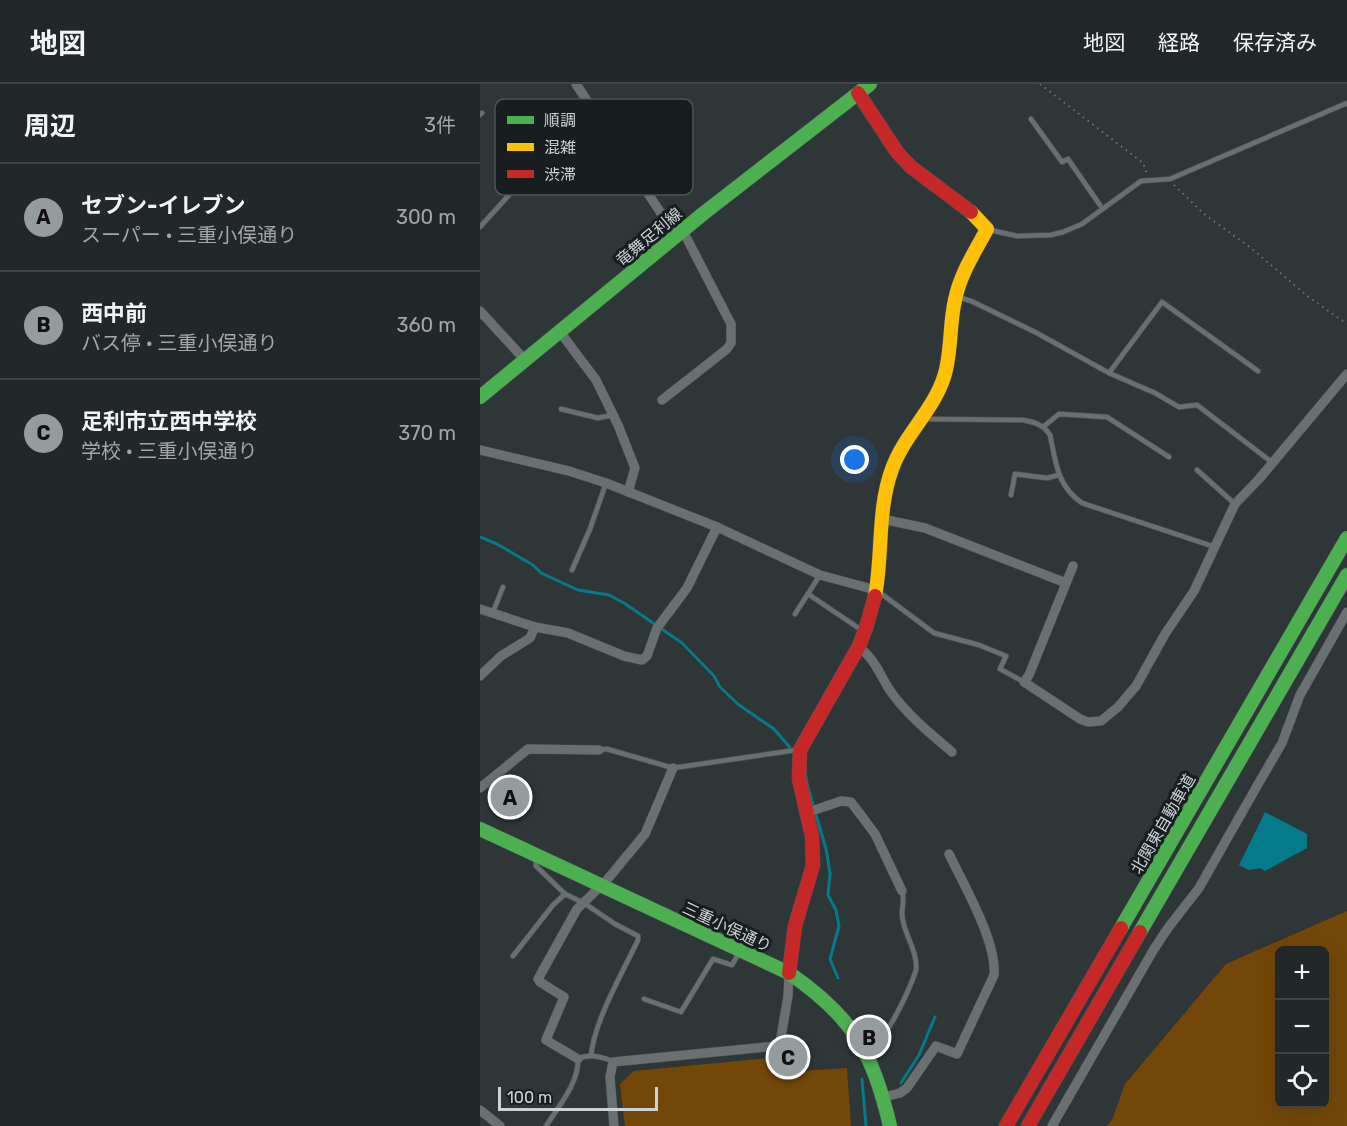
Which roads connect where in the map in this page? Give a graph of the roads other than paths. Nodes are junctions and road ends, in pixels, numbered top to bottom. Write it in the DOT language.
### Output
graph roads {
  1 [pos="576,84"];
  2 [pos="870,84"];
  3 [pos="858,93"];
  4 [pos="586,99"];
  5 [pos="1347,103"];
  6 [pos="1031,119"];
  7 [pos="509,195"];
  8 [pos="653,195"];
  9 [pos="1102,208"];
  10 [pos="480,227"];
  11 [pos="987,229"];
  12 [pos="680,233"];
  13 [pos="955,296"];
  14 [pos="480,311"];
  15 [pos="560,332"];
  16 [pos="525,360"];
  17 [pos="1258,371"];
  18 [pos="1109,373"];
  19 [pos="1347,374"];
  20 [pos="482,393"];
  21 [pos="662,400"];
  22 [pos="561,409"];
  23 [pos="614,415"];
  24 [pos="921,418"];
  25 [pos="1043,427"];
  26 [pos="480,450"];
  27 [pos="1169,457"];
  28 [pos="1273,463"];
  29 [pos="1197,470"];
  30 [pos="1059,475"];
  31 [pos="606,483"];
  32 [pos="628,492"];
  33 [pos="1011,495"];
  34 [pos="1235,504"];
  35 [pos="882,519"];
  36 [pos="717,527"];
  37 [pos="1347,538"];
  38 [pos="1215,547"];
  39 [pos="1073,566"];
  40 [pos="572,570"];
  41 [pos="820,575"];
  42 [pos="1347,575"];
  43 [pos="1066,584"];
  44 [pos="503,587"];
  45 [pos="876,590"];
  46 [pos="808,594"];
  47 [pos="480,609"];
  48 [pos="1347,612"];
  49 [pos="492,614"];
  50 [pos="795,614"];
  51 [pos="535,627"];
  52 [pos="864,633"];
  53 [pos="858,647"];
  54 [pos="480,676"];
  55 [pos="1024,682"];
  56 [pos="599,750"];
  57 [pos="800,750"];
  58 [pos="952,752"];
  59 [pos="674,768"];
  60 [pos="480,788"];
  61 [pos="806,813"];
  62 [pos="480,821"];
  63 [pos="485,831"];
  64 [pos="950,854"];
  65 [pos="536,855"];
  66 [pos="599,886"];
  67 [pos="902,891"];
  68 [pos="564,894"];
  69 [pos="584,903"];
  70 [pos="740,951"];
  71 [pos="513,956"];
  72 [pos="789,973"];
  73 [pos="644,999"];
  74 [pos="868,1052"];
  75 [pos="591,1056"];
  76 [pos="578,1059"];
  77 [pos="614,1062"];
  78 [pos="884,1097"];
  79 [pos="480,1110"];
  80 [pos="500,1126"];
  81 [pos="546,1126"];
  82 [pos="614,1126"];
  83 [pos="890,1126"];
  84 [pos="1006,1126"];
  85 [pos="1028,1126"];
  86 [pos="1052,1126"];
  1 -- 4 [label="street"];
  2 -- 3 [label="main road, 竜舞足利線"];
  3 -- 11 [label="main road"];
  3 -- 12 [label="main road, 竜舞足利線"];
  5 -- 9 [label="lane"];
  6 -- 9 [label="lane"];
  7 -- 10 [label="lane"];
  8 -- 12 [label="street"];
  9 -- 11 [label="lane"];
  11 -- 13 [label="main road"];
  12 -- 15 [label="main road, 竜舞足利線"];
  12 -- 21 [label="street"];
  13 -- 18 [label="lane"];
  13 -- 24 [label="main road"];
  14 -- 16 [label="street"];
  15 -- 16 [label="main road, 竜舞足利線"];
  15 -- 23 [label="street"];
  16 -- 20 [label="main road, 竜舞足利線"];
  17 -- 18 [label="lane"];
  18 -- 28 [label="lane"];
  19 -- 28 [label="street"];
  22 -- 23 [label="lane"];
  23 -- 32 [label="street"];
  24 -- 25 [label="lane"];
  24 -- 35 [label="main road"];
  25 -- 27 [label="lane"];
  25 -- 30 [label="lane"];
  26 -- 31 [label="street"];
  28 -- 34 [label="street"];
  29 -- 34 [label="lane"];
  30 -- 33 [label="lane"];
  30 -- 38 [label="lane"];
  31 -- 32 [label="street"];
  31 -- 40 [label="lane"];
  32 -- 36 [label="street"];
  34 -- 38 [label="street"];
  35 -- 43 [label="street"];
  35 -- 45 [label="main road"];
  36 -- 41 [label="street"];
  36 -- 51 [label="street"];
  37 -- 84 [label="main road, 北関東自動車道"];
  38 -- 55 [label="street"];
  39 -- 43 [label="street"];
  41 -- 45 [label="street"];
  41 -- 46 [label="lane"];
  42 -- 85 [label="main road"];
  43 -- 55 [label="street"];
  44 -- 49 [label="lane"];
  45 -- 52 [label="main road"];
  45 -- 55 [label="lane"];
  46 -- 50 [label="lane"];
  46 -- 52 [label="lane"];
  47 -- 49 [label="street"];
  48 -- 86 [label="street"];
  49 -- 51 [label="street"];
  51 -- 54 [label="street"];
  52 -- 53 [label="main road"];
  53 -- 57 [label="main road"];
  53 -- 58 [label="street"];
  56 -- 59 [label="lane"];
  56 -- 60 [label="street"];
  57 -- 59 [label="lane"];
  57 -- 61 [label="main road"];
  59 -- 66 [label="street"];
  61 -- 67 [label="street"];
  61 -- 72 [label="main road"];
  62 -- 63 [label="lane"];
  63 -- 65 [label="main road, 三重小俣通り"];
  64 -- 78 [label="street"];
  65 -- 66 [label="main road, 三重小俣通り"];
  65 -- 68 [label="lane"];
  66 -- 69 [label="street"];
  66 -- 70 [label="main road, 三重小俣通り"];
  67 -- 74 [label="lane"];
  68 -- 69 [label="lane"];
  68 -- 71 [label="lane"];
  69 -- 75 [label="lane"];
  69 -- 76 [label="street"];
  70 -- 72 [label="main road, 三重小俣通り"];
  70 -- 73 [label="lane"];
  72 -- 74 [label="main road, 三重小俣通り"];
  72 -- 77 [label="street"];
  74 -- 78 [label="main road, 三重小俣通り"];
  75 -- 76 [label="lane"];
  75 -- 77 [label="lane"];
  76 -- 81 [label="lane"];
  77 -- 82 [label="street"];
  78 -- 83 [label="main road, 三重小俣通り"];
  79 -- 80 [label="street"];
}
